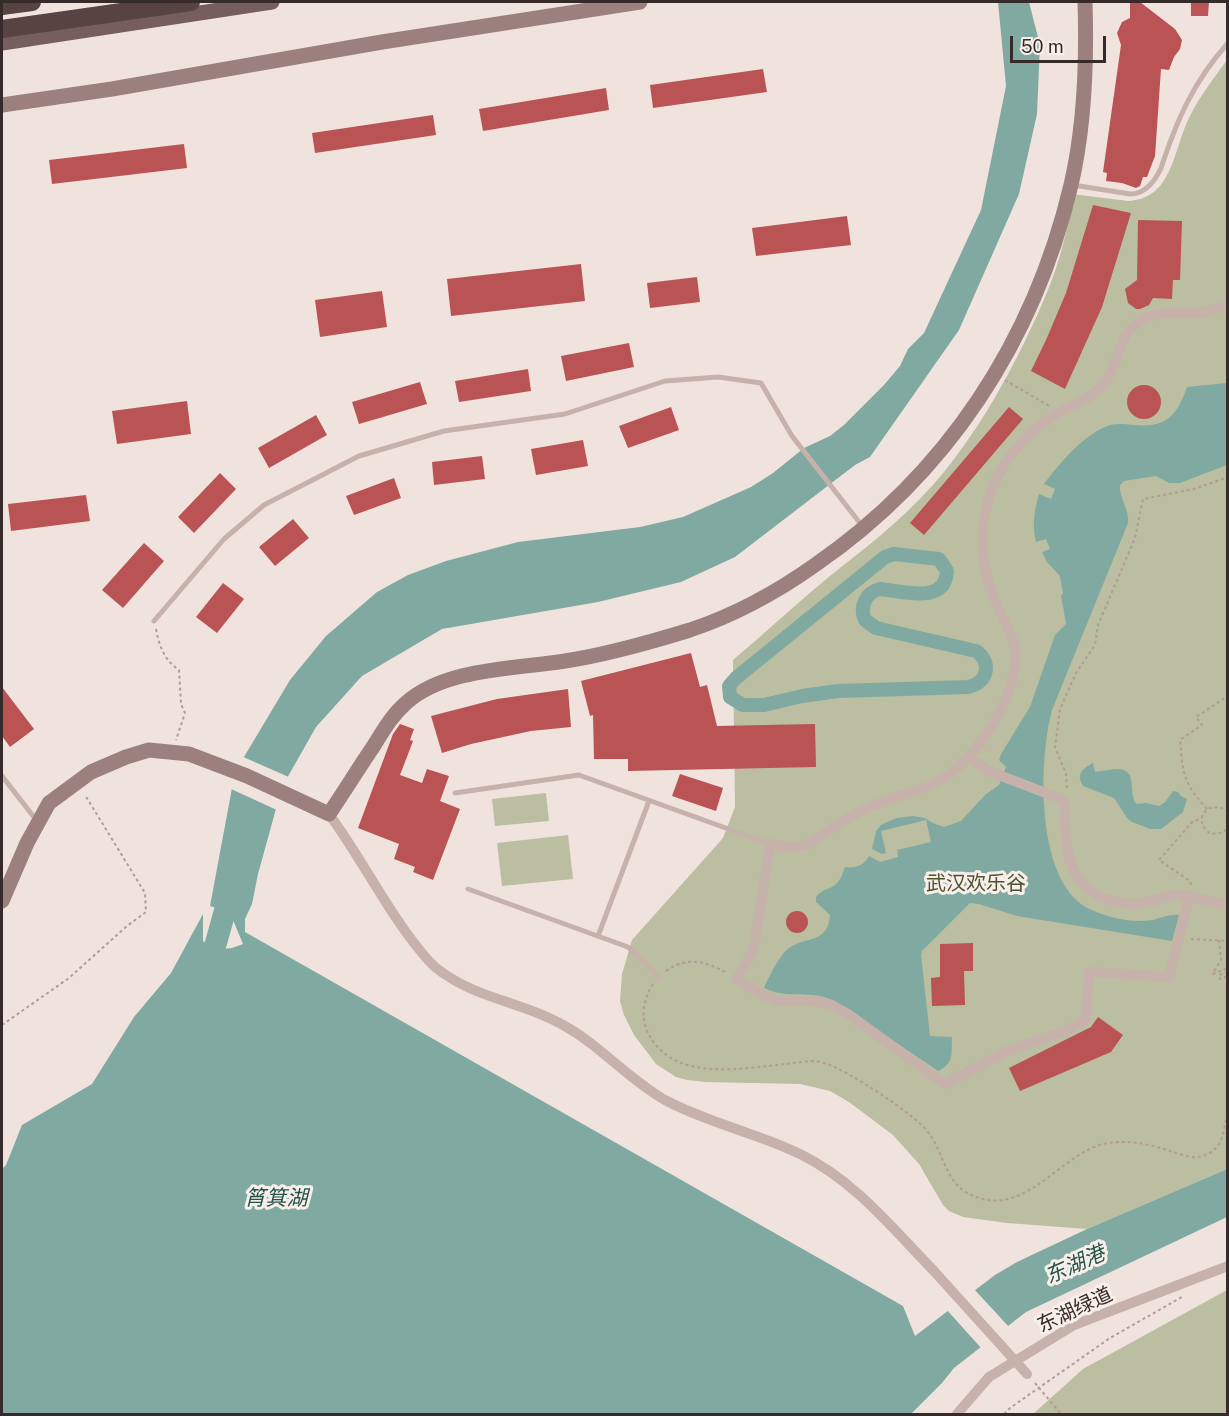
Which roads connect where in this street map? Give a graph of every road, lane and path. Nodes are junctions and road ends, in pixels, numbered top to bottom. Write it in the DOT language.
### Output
graph roads {
  1 [pos="21,2"];
  2 [pos="32,2"];
  3 [pos="191,2"];
  4 [pos="272,2"];
  5 [pos="640,2"];
  6 [pos="1085,2"];
  7 [pos="2,6"];
  8 [pos="2,29"];
  9 [pos="2,43"];
  10 [pos="1227,43"];
  11 [pos="2,105"];
  12 [pos="1071,184"];
  13 [pos="1227,304"];
  14 [pos="996,374"];
  15 [pos="1059,412"];
  16 [pos="1227,477"];
  17 [pos="864,528"];
  18 [pos="154,621"];
  19 [pos="1227,696"];
  20 [pos="173,751"];
  21 [pos="968,757"];
  22 [pos="2,776"];
  23 [pos="77,782"];
  24 [pos="456,793"];
  25 [pos="1059,798"];
  26 [pos="649,801"];
  27 [pos="1207,809"];
  28 [pos="1227,813"];
  29 [pos="329,814"];
  30 [pos="1202,819"];
  31 [pos="38,822"];
  32 [pos="1227,828"];
  33 [pos="770,844"];
  34 [pos="468,889"];
  35 [pos="1189,897"];
  36 [pos="2,901"];
  37 [pos="1227,905"];
  38 [pos="598,936"];
  39 [pos="1179,939"];
  40 [pos="1219,940"];
  41 [pos="1227,941"];
  42 [pos="1227,970"];
  43 [pos="1227,976"];
  44 [pos="659,977"];
  45 [pos="737,979"];
  46 [pos="2,1025"];
  47 [pos="1227,1109"];
  48 [pos="1227,1266"];
  49 [pos="1188,1294"];
  50 [pos="1027,1374"];
  51 [pos="1039,1388"];
  52 [pos="957,1414"];
  53 [pos="1004,1414"];
  54 [pos="1061,1414"];
  1 -- 7 [label="highway"];
  2 -- 7 [label="highway"];
  3 -- 8 [label="highway"];
  4 -- 9 [label="main road"];
  5 -- 11 [label="street"];
  6 -- 12 [label="street"];
  10 -- 12 [label="lane"];
  12 -- 14 [label="street"];
  13 -- 15 [label="street"];
  14 -- 15 [label="path"];
  14 -- 17 [label="street"];
  15 -- 21 [label="street"];
  16 -- 25 [label="path"];
  17 -- 18 [label="lane"];
  17 -- 29 [label="street"];
  18 -- 20 [label="path"];
  19 -- 27 [label="path"];
  20 -- 23 [label="street"];
  20 -- 29 [label="street"];
  21 -- 25 [label="street"];
  21 -- 33 [label="street"];
  22 -- 31 [label="lane"];
  23 -- 31 [label="street"];
  23 -- 46 [label="path"];
  24 -- 26 [label="lane"];
  25 -- 35 [label="street"];
  26 -- 33 [label="lane"];
  26 -- 38 [label="lane"];
  27 -- 28 [label="path"];
  27 -- 30 [label="path"];
  29 -- 50 [label="street, bridge"];
  30 -- 32 [label="path"];
  30 -- 35 [label="path"];
  31 -- 36 [label="street"];
  33 -- 45 [label="street"];
  34 -- 38 [label="lane"];
  35 -- 37 [label="street"];
  35 -- 39 [label="street"];
  38 -- 44 [label="lane"];
  39 -- 40 [label="path"];
  39 -- 45 [label="street"];
  40 -- 41 [label="path"];
  40 -- 42 [label="path"];
  42 -- 43 [label="path"];
  44 -- 45 [label="path"];
  44 -- 47 [label="path"];
  48 -- 52 [label="street, 东湖绿道"];
  49 -- 51 [label="path"];
  50 -- 51 [label="path"];
  51 -- 53 [label="path"];
  51 -- 54 [label="path"];
}
